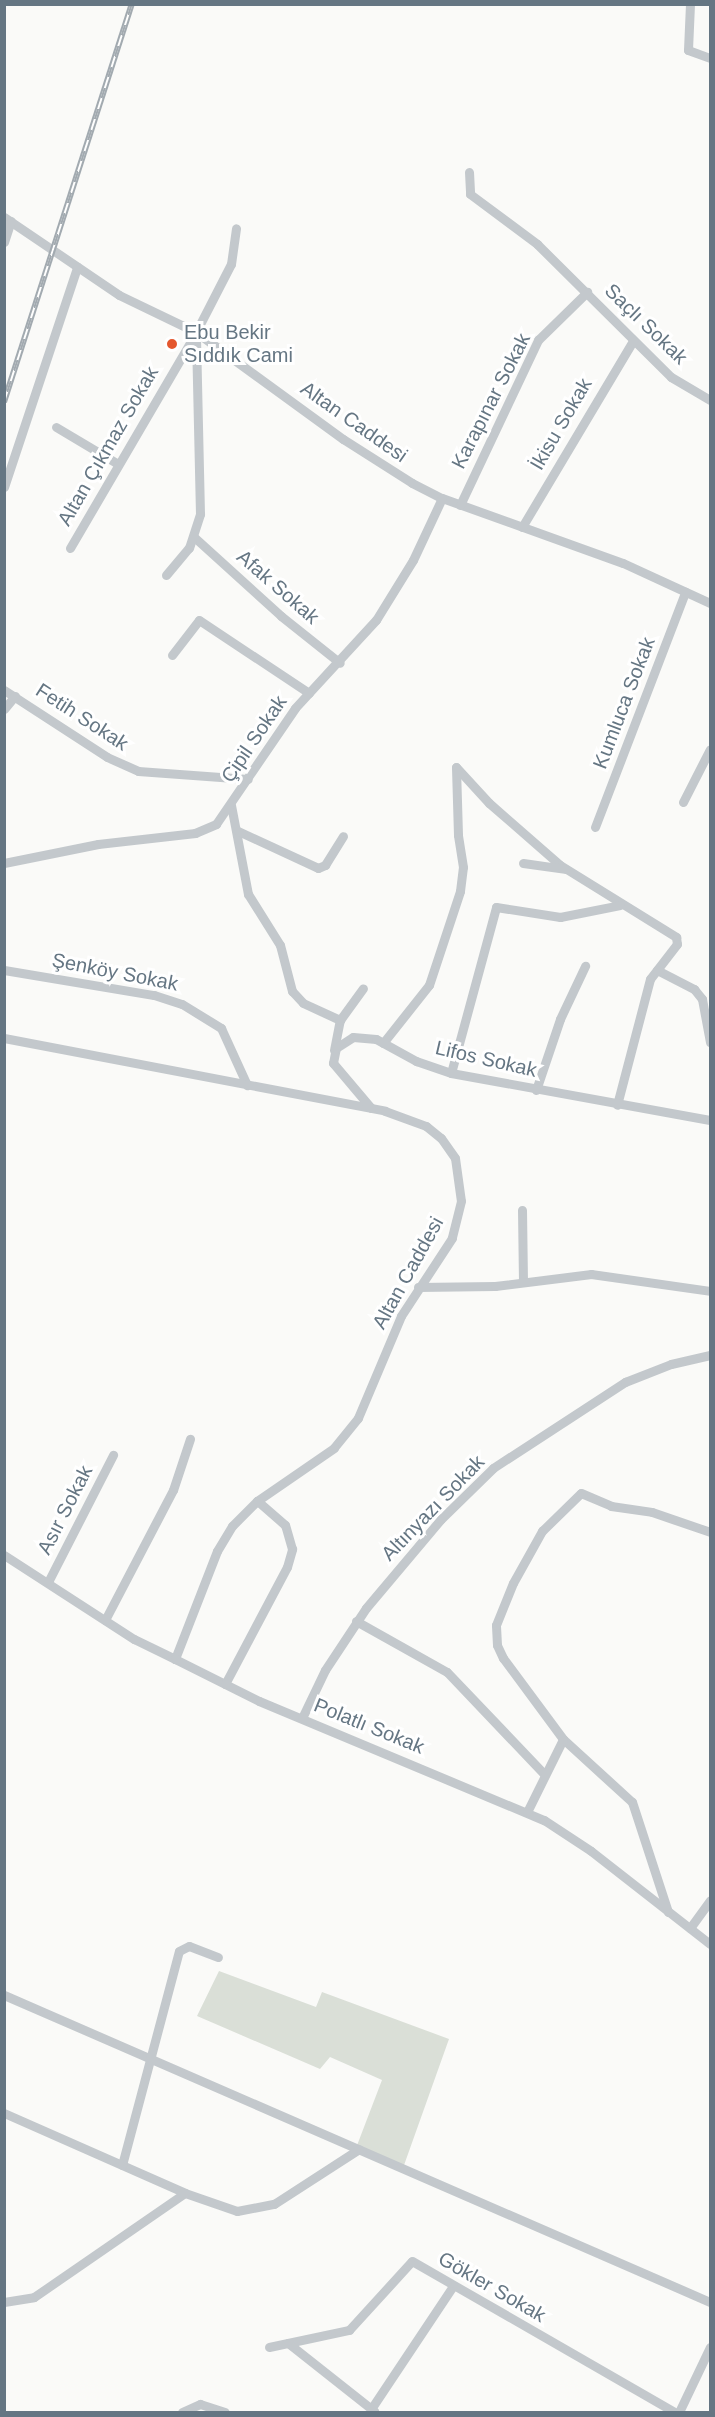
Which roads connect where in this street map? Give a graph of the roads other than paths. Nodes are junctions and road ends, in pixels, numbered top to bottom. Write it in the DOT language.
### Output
graph roads {
  1 [pos="690,4"];
  2 [pos="711,58"];
  3 [pos="469,172"];
  4 [pos="8,219"];
  5 [pos="236,228"];
  6 [pos="4,242"];
  7 [pos="78,267"];
  8 [pos="587,292"];
  9 [pos="196,332"];
  10 [pos="633,341"];
  11 [pos="711,400"];
  12 [pos="56,427"];
  13 [pos="118,464"];
  14 [pos="4,487"];
  15 [pos="442,498"];
  16 [pos="460,505"];
  17 [pos="522,527"];
  18 [pos="194,537"];
  19 [pos="70,548"];
  20 [pos="166,575"];
  21 [pos="685,592"];
  22 [pos="711,603"];
  23 [pos="172,656"];
  24 [pos="340,663"];
  25 [pos="4,690"];
  26 [pos="309,693"];
  27 [pos="15,696"];
  28 [pos="4,709"];
  29 [pos="711,749"];
  30 [pos="248,779"];
  31 [pos="683,802"];
  32 [pos="231,805"];
  33 [pos="595,827"];
  34 [pos="238,831"];
  35 [pos="343,836"];
  36 [pos="4,862"];
  37 [pos="523,863"];
  38 [pos="567,869"];
  39 [pos="620,905"];
  40 [pos="585,966"];
  41 [pos="4,970"];
  42 [pos="657,970"];
  43 [pos="363,988"];
  44 [pos="340,1020"];
  45 [pos="4,1038"];
  46 [pos="711,1042"];
  47 [pos="383,1043"];
  48 [pos="333,1053"];
  49 [pos="451,1073"];
  50 [pos="247,1085"];
  51 [pos="536,1090"];
  52 [pos="617,1106"];
  53 [pos="372,1108"];
  54 [pos="711,1120"];
  55 [pos="522,1210"];
  56 [pos="523,1282"];
  57 [pos="418,1287"];
  58 [pos="711,1291"];
  59 [pos="711,1355"];
  60 [pos="190,1439"];
  61 [pos="114,1455"];
  62 [pos="257,1501"];
  63 [pos="711,1532"];
  64 [pos="4,1555"];
  65 [pos="48,1582"];
  66 [pos="105,1620"];
  67 [pos="356,1621"];
  68 [pos="175,1659"];
  69 [pos="225,1684"];
  70 [pos="303,1718"];
  71 [pos="563,1739"];
  72 [pos="544,1774"];
  73 [pos="527,1812"];
  74 [pos="711,1900"];
  75 [pos="668,1912"];
  76 [pos="690,1928"];
  77 [pos="711,1944"];
  78 [pos="218,1957"];
  79 [pos="4,1995"];
  80 [pos="151,2058"];
  81 [pos="4,2113"];
  82 [pos="359,2149"];
  83 [pos="122,2165"];
  84 [pos="185,2193"];
  85 [pos="453,2286"];
  86 [pos="4,2302"];
  87 [pos="711,2302"];
  88 [pos="288,2343"];
  89 [pos="269,2347"];
  90 [pos="711,2347"];
  91 [pos="374,2411"];
  92 [pos="182,2412"];
  93 [pos="225,2412"];
  94 [pos="677,2412"];
  1 -- 2 [label="street"];
  3 -- 8 [label="street, Saçlı Sokak"];
  4 -- 6 [label="street"];
  4 -- 7 [label="street, Altan Caddesi"];
  5 -- 9 [label="street, Altan Çıkmaz Sokak"];
  7 -- 9 [label="street, Altan Caddesi"];
  7 -- 14 [label="street"];
  8 -- 10 [label="street, Saçlı Sokak"];
  8 -- 16 [label="street, Karapınar Sokak"];
  9 -- 13 [label="street, Altan Çıkmaz Sokak"];
  9 -- 15 [label="street, Altan Caddesi"];
  9 -- 18 [label="street"];
  10 -- 11 [label="street, Saçlı Sokak"];
  10 -- 17 [label="street, İkisu Sokak"];
  12 -- 13 [label="street"];
  13 -- 19 [label="street, Altan Çıkmaz Sokak"];
  15 -- 16 [label="street, Altan Caddesi"];
  15 -- 24 [label="street, Çipil Sokak"];
  16 -- 17 [label="street, Altan Caddesi"];
  17 -- 21 [label="street, Altan Caddesi"];
  18 -- 20 [label="street"];
  18 -- 24 [label="street, Afak Sokak"];
  21 -- 22 [label="street, Altan Caddesi"];
  21 -- 33 [label="street, Kumluca Sokak"];
  23 -- 26 [label="street"];
  24 -- 26 [label="street, Çipil Sokak"];
  25 -- 27 [label="street, Fetih Sokak"];
  26 -- 30 [label="street, Çipil Sokak"];
  27 -- 28 [label="street"];
  27 -- 30 [label="street, Fetih Sokak"];
  29 -- 31 [label="street"];
  30 -- 32 [label="street, Çipil Sokak"];
  32 -- 34 [label="street"];
  32 -- 36 [label="street, Çipil Sokak"];
  34 -- 35 [label="street"];
  34 -- 44 [label="street"];
  37 -- 38 [label="street"];
  38 -- 39 [label="street"];
  38 -- 47 [label="street"];
  39 -- 42 [label="street"];
  39 -- 49 [label="street"];
  40 -- 51 [label="street"];
  41 -- 50 [label="street, Şenköy Sokak"];
  42 -- 46 [label="street"];
  42 -- 52 [label="street"];
  43 -- 44 [label="street"];
  44 -- 48 [label="street"];
  45 -- 50 [label="street, Altan Caddesi"];
  47 -- 48 [label="street, Lifos Sokak"];
  47 -- 49 [label="street, Lifos Sokak"];
  48 -- 53 [label="street"];
  49 -- 51 [label="street, Lifos Sokak"];
  50 -- 53 [label="street, Altan Caddesi"];
  51 -- 52 [label="street, Lifos Sokak"];
  52 -- 54 [label="street, Lifos Sokak"];
  53 -- 57 [label="street, Altan Caddesi"];
  55 -- 56 [label="street"];
  56 -- 57 [label="street"];
  56 -- 58 [label="street"];
  57 -- 62 [label="street, Altan Caddesi"];
  59 -- 67 [label="street, Altınyazı Sokak"];
  60 -- 66 [label="street"];
  61 -- 65 [label="street, Asır Sokak"];
  62 -- 68 [label="street, Altan Caddesi"];
  62 -- 69 [label="street"];
  63 -- 71 [label="street"];
  64 -- 65 [label="street, Polatlı Sokak"];
  65 -- 66 [label="street, Polatlı Sokak"];
  66 -- 68 [label="street, Polatlı Sokak"];
  67 -- 70 [label="street, Altınyazı Sokak"];
  67 -- 72 [label="street"];
  68 -- 69 [label="street, Polatlı Sokak"];
  69 -- 70 [label="street, Polatlı Sokak"];
  70 -- 73 [label="street, Polatlı Sokak"];
  71 -- 72 [label="street"];
  71 -- 75 [label="street"];
  72 -- 73 [label="street"];
  73 -- 75 [label="street, Polatlı Sokak"];
  74 -- 76 [label="street"];
  75 -- 76 [label="street, Polatlı Sokak"];
  76 -- 77 [label="street, Polatlı Sokak"];
  78 -- 80 [label="street"];
  79 -- 80 [label="street"];
  80 -- 82 [label="street"];
  80 -- 83 [label="street"];
  81 -- 83 [label="street"];
  82 -- 84 [label="street"];
  82 -- 87 [label="street"];
  83 -- 84 [label="street"];
  84 -- 86 [label="street"];
  85 -- 88 [label="street, Gökler Sokak"];
  85 -- 91 [label="street"];
  85 -- 94 [label="street, Gökler Sokak"];
  88 -- 89 [label="street, Gökler Sokak"];
  88 -- 91 [label="street"];
  90 -- 94 [label="street"];
  92 -- 93 [label="street"];
}
